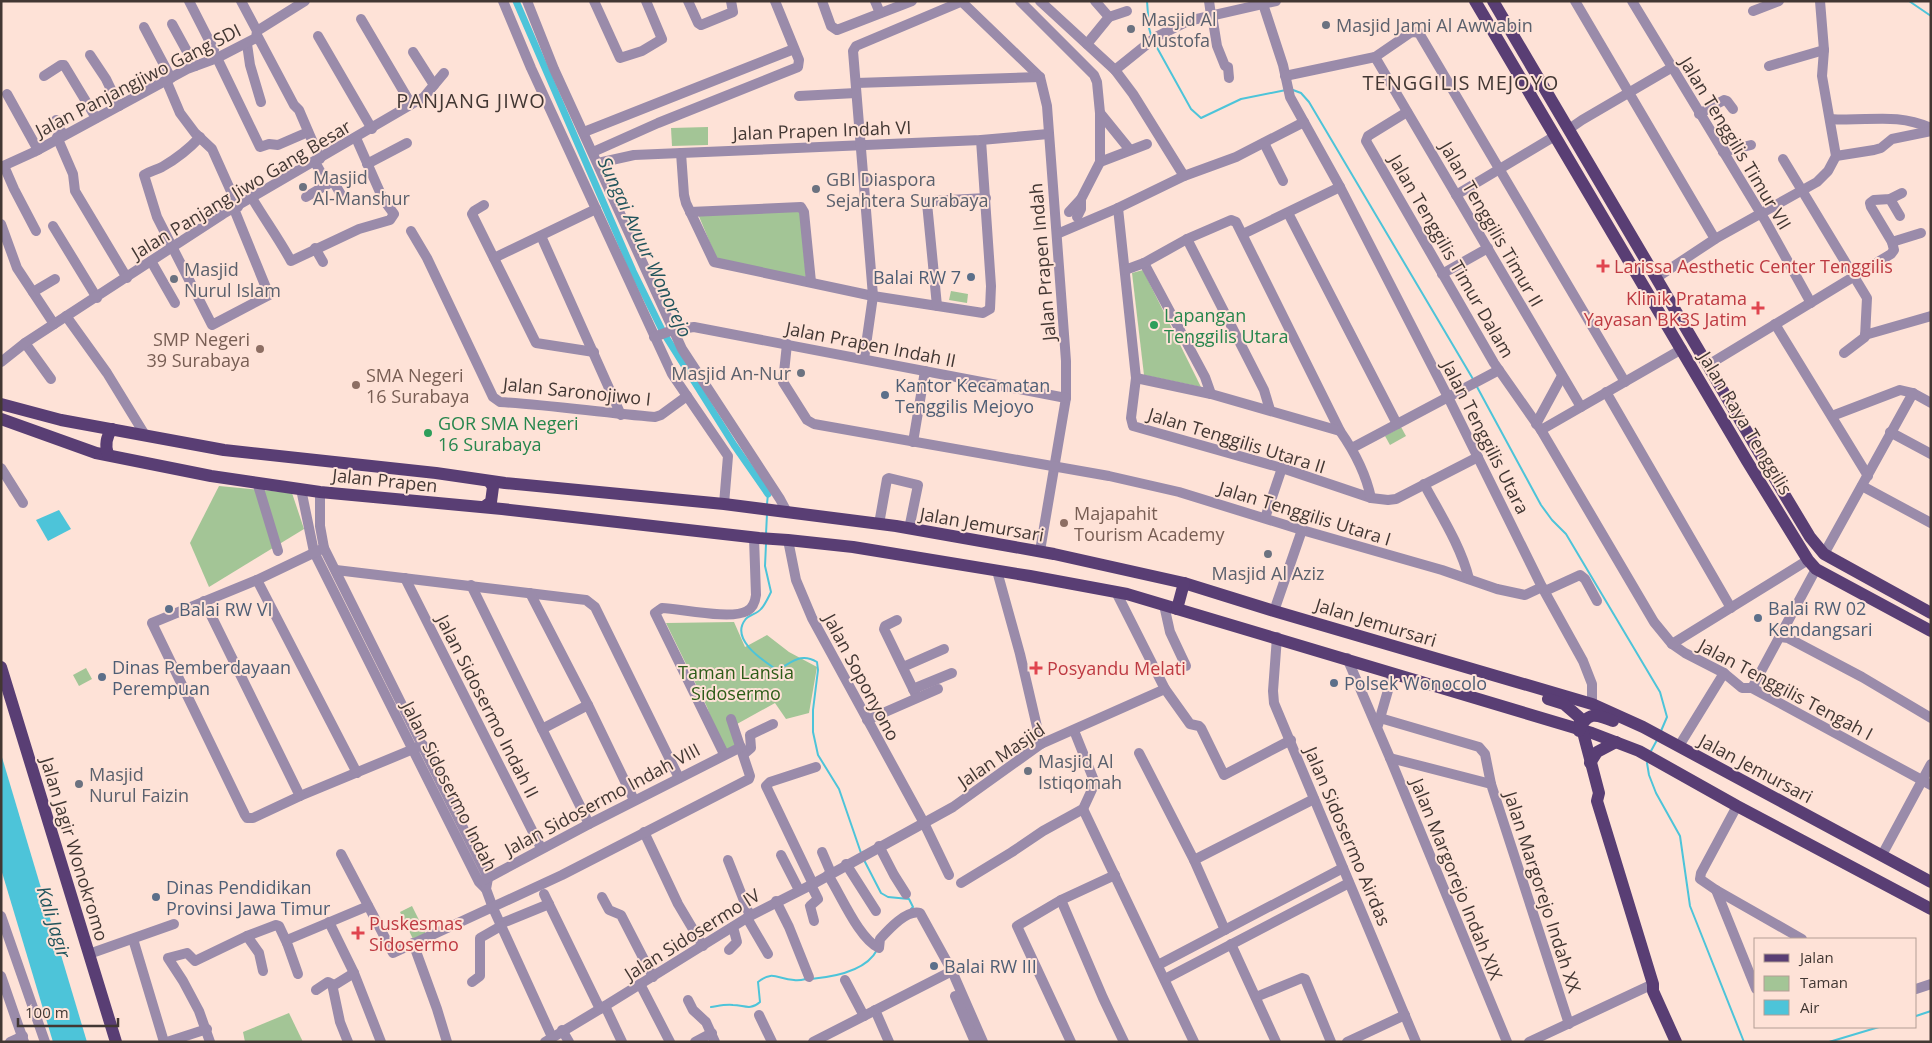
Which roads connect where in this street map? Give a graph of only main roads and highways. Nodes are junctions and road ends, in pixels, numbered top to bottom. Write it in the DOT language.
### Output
graph roads {
  1 [pos="1475,1"];
  2 [pos="1493,1"];
  3 [pos="1515,41"];
  4 [pos="1502,48"];
  5 [pos="1616,208"];
  6 [pos="1602,216"];
  7 [pos="1,404"];
  8 [pos="1,419"];
  9 [pos="108,442"];
  10 [pos="1760,454"];
  11 [pos="1747,461"];
  12 [pos="497,485"];
  13 [pos="494,505"];
  14 [pos="774,511"];
  15 [pos="1184,582"];
  16 [pos="1178,609"];
  17 [pos="1931,613"];
  18 [pos="1931,631"];
  19 [pos="1,667"];
  20 [pos="1525,684"];
  21 [pos="1580,728"];
  22 [pos="1653,736"];
  23 [pos="1616,742"];
  24 [pos="1590,763"];
  25 [pos="1597,800"];
  26 [pos="1931,882"];
  27 [pos="1931,909"];
  28 [pos="1653,984"];
  29 [pos="116,1042"];
  30 [pos="1676,1042"];
  31 [pos="1681,1042"];
  1 -- 4 [label="main road, Jalan Raya Tenggilis"];
  2 -- 3 [label="main road, Jalan Raya Tenggilis"];
  3 -- 4 [label="main road"];
  3 -- 5 [label="main road, Jalan Raya Tenggilis"];
  4 -- 6 [label="main road, Jalan Raya Tenggilis"];
  5 -- 6 [label="main road"];
  5 -- 10 [label="main road, Jalan Raya Tenggilis"];
  6 -- 11 [label="main road, Jalan Raya Tenggilis"];
  7 -- 9 [label="main road, Jalan Prapen"];
  8 -- 9 [label="main road, Jalan Prapen"];
  9 -- 12 [label="main road, Jalan Prapen"];
  9 -- 13 [label="main road, Jalan Prapen"];
  10 -- 11 [label="main road"];
  10 -- 17 [label="main road, Jalan Raya Tenggilis"];
  11 -- 18 [label="main road, Jalan Raya Tenggilis"];
  12 -- 13 [label="main road"];
  12 -- 14 [label="main road, Jalan Prapen"];
  13 -- 16 [label="main road, Jalan Prapen"];
  14 -- 15 [label="main road, Jalan Jemursari"];
  15 -- 16 [label="main road"];
  15 -- 20 [label="main road, Jalan Jemursari"];
  16 -- 21 [label="main road"];
  19 -- 29 [label="main road, Jalan Jagir Wonokromo"];
  20 -- 21 [label="main road"];
  20 -- 22 [label="main road, Jalan Jemursari"];
  21 -- 22 [label="main road"];
  21 -- 23 [label="main road"];
  21 -- 24 [label="main road"];
  21 -- 25 [label="main road"];
  22 -- 26 [label="main road, Jalan Jemursari"];
  23 -- 24 [label="main road"];
  23 -- 27 [label="main road"];
  24 -- 25 [label="main road"];
  25 -- 28 [label="main road"];
  28 -- 30 [label="main road"];
  28 -- 31 [label="main road"];
}
